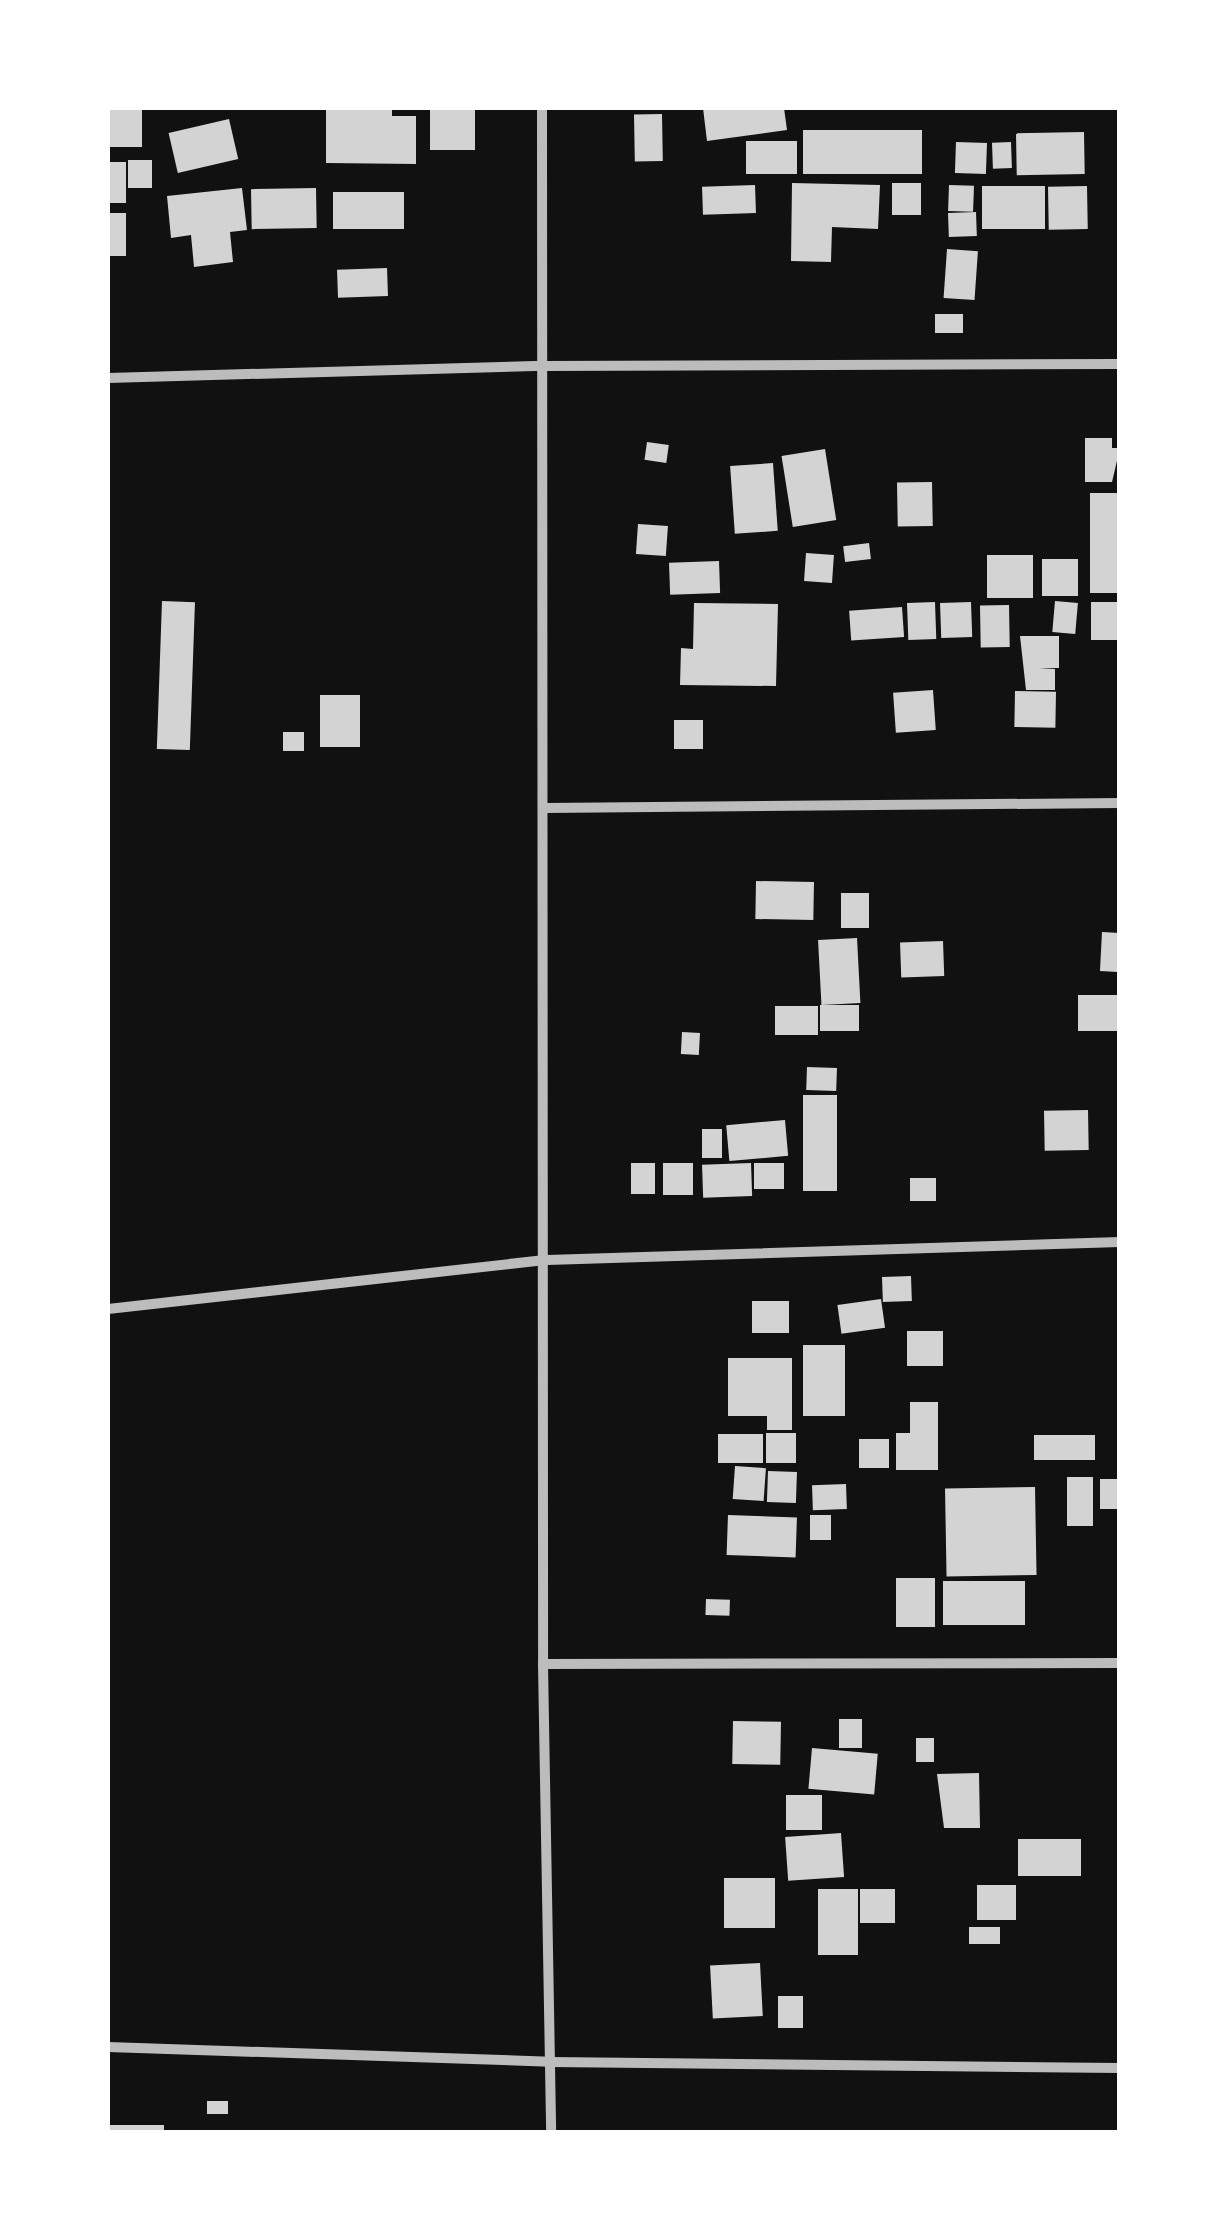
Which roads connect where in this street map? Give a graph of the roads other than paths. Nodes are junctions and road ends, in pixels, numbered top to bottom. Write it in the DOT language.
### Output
graph roads {
  1 [pos="542,108"];
  2 [pos="1120,364"];
  3 [pos="544,366"];
  4 [pos="108,378"];
  5 [pos="1120,803"];
  6 [pos="546,808"];
  7 [pos="1120,1242"];
  8 [pos="547,1260"];
  9 [pos="108,1309"];
  10 [pos="1120,1663"];
  11 [pos="543,1664"];
  12 [pos="108,2048"];
  13 [pos="550,2062"];
  14 [pos="1120,2068"];
  15 [pos="551,2132"];
  1 -- 3 [label="street"];
  2 -- 3 [label="street"];
  3 -- 4 [label="street"];
  3 -- 6 [label="street"];
  5 -- 6 [label="street"];
  6 -- 8 [label="street"];
  7 -- 8 [label="street"];
  8 -- 9 [label="street"];
  8 -- 11 [label="street"];
  10 -- 11 [label="street"];
  11 -- 13 [label="street"];
  12 -- 13 [label="street"];
  13 -- 14 [label="street"];
  13 -- 15 [label="street"];
}
